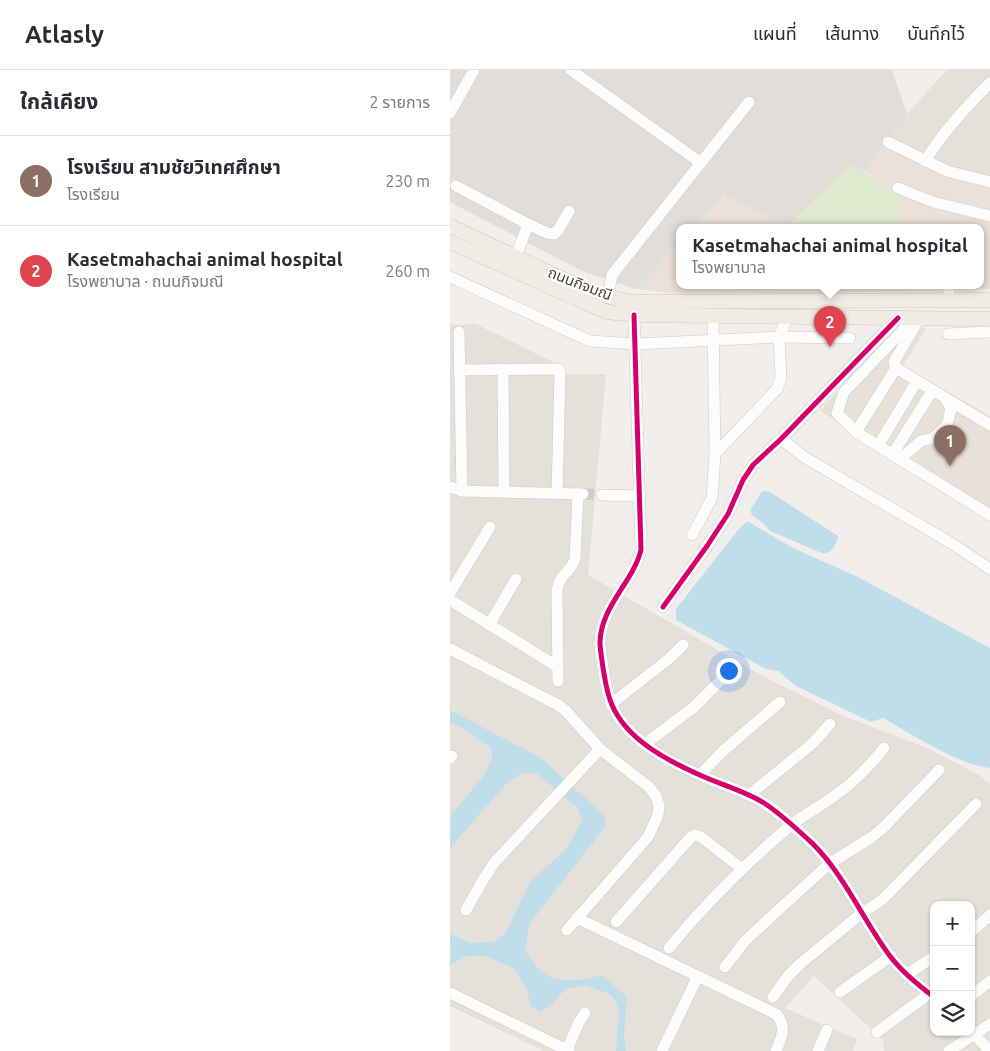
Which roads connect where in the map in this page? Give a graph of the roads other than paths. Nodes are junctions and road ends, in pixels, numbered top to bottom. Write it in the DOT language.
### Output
graph roads {
  1 [pos="474,70"];
  2 [pos="571,70"];
  3 [pos="990,83"];
  4 [pos="749,102"];
  5 [pos="450,113"];
  6 [pos="888,142"];
  7 [pos="925,161"];
  8 [pos="701,164"];
  9 [pos="990,182"];
  10 [pos="456,186"];
  11 [pos="898,188"];
  12 [pos="569,211"];
  13 [pos="990,216"];
  14 [pos="528,224"];
  15 [pos="450,226"];
  16 [pos="450,242"];
  17 [pos="516,257"];
  18 [pos="450,277"];
  19 [pos="949,289"];
  20 [pos="608,297"];
  21 [pos="990,300"];
  22 [pos="949,301"];
  23 [pos="634,315"];
  24 [pos="713,316"];
  25 [pos="788,316"];
  26 [pos="990,319"];
  27 [pos="909,323"];
  28 [pos="459,332"];
  29 [pos="990,332"];
  30 [pos="948,334"];
  31 [pos="779,337"];
  32 [pos="850,338"];
  33 [pos="714,341"];
  34 [pos="636,344"];
  35 [pos="896,368"];
  36 [pos="503,369"];
  37 [pos="460,370"];
  38 [pos="917,381"];
  39 [pos="932,391"];
  40 [pos="946,399"];
  41 [pos="990,425"];
  42 [pos="856,432"];
  43 [pos="781,439"];
  44 [pos="878,446"];
  45 [pos="715,454"];
  46 [pos="896,457"];
  47 [pos="450,487"];
  48 [pos="462,491"];
  49 [pos="504,492"];
  50 [pos="557,494"];
  51 [pos="602,495"];
  52 [pos="640,496"];
  53 [pos="990,515"];
  54 [pos="490,527"];
  55 [pos="692,535"];
  56 [pos="990,569"];
  57 [pos="516,579"];
  58 [pos="450,592"];
  59 [pos="450,600"];
  60 [pos="663,607"];
  61 [pos="489,625"];
  62 [pos="683,645"];
  63 [pos="450,649"];
  64 [pos="558,668"];
  65 [pos="729,672"];
  66 [pos="558,680"];
  67 [pos="780,702"];
  68 [pos="611,704"];
  69 [pos="830,724"];
  70 [pos="645,744"];
  71 [pos="884,748"];
  72 [pos="600,749"];
  73 [pos="939,770"];
  74 [pos="700,775"];
  75 [pos="749,795"];
  76 [pos="976,804"];
  77 [pos="792,825"];
  78 [pos="829,864"];
  79 [pos="741,868"];
  80 [pos="466,910"];
  81 [pos="862,913"];
  82 [pos="990,915"];
  83 [pos="577,918"];
  84 [pos="616,922"];
  85 [pos="975,928"];
  86 [pos="567,930"];
  87 [pos="669,948"];
  88 [pos="890,956"];
  89 [pos="930,959"];
  90 [pos="725,967"];
  91 [pos="906,974"];
  92 [pos="698,976"];
  93 [pos="990,982"];
  94 [pos="840,992"];
  95 [pos="450,993"];
  96 [pos="975,993"];
  97 [pos="930,995"];
  98 [pos="773,997"];
  99 [pos="930,997"];
  100 [pos="585,1013"];
  101 [pos="990,1024"];
  102 [pos="827,1030"];
  103 [pos="877,1032"];
  104 [pos="975,1032"];
  105 [pos="968,1036"];
  106 [pos="975,1036"];
  107 [pos="568,1051"];
  108 [pos="662,1051"];
  109 [pos="776,1051"];
  110 [pos="818,1051"];
  111 [pos="950,1051"];
  112 [pos="990,1051"];
  1 -- 5 [label="street"];
  2 -- 8 [label="street"];
  3 -- 7 [label="street"];
  4 -- 8 [label="street"];
  6 -- 7 [label="street"];
  7 -- 9 [label="street"];
  8 -- 20 [label="street"];
  10 -- 14 [label="street"];
  11 -- 13 [label="street"];
  12 -- 14 [label="street"];
  14 -- 17 [label="street"];
  15 -- 17 [label="main road, ถนนกิจมณี"];
  16 -- 23 [label="main road, ถนนกิจมณี"];
  17 -- 20 [label="main road, ถนนกิจมณี"];
  18 -- 34 [label="street"];
  19 -- 22 [label="street"];
  20 -- 22 [label="main road, ถนนกิจมณี"];
  21 -- 22 [label="main road, ถนนกิจมณี"];
  23 -- 24 [label="main road, ถนนกิจมณี"];
  23 -- 34 [label="street"];
  24 -- 25 [label="main road, ถนนกิจมณี"];
  24 -- 33 [label="street"];
  25 -- 27 [label="main road, ถนนกิจมณี"];
  25 -- 31 [label="street"];
  26 -- 27 [label="main road, ถนนกิจมณี"];
  27 -- 35 [label="street"];
  27 -- 42 [label="street"];
  27 -- 43 [label="street"];
  28 -- 37 [label="street"];
  29 -- 30 [label="street"];
  31 -- 32 [label="street"];
  31 -- 33 [label="street"];
  31 -- 45 [label="street"];
  33 -- 34 [label="street"];
  33 -- 45 [label="street"];
  34 -- 52 [label="street"];
  35 -- 38 [label="street"];
  35 -- 42 [label="street"];
  36 -- 37 [label="street"];
  36 -- 49 [label="street"];
  36 -- 50 [label="street"];
  37 -- 48 [label="street"];
  38 -- 39 [label="street"];
  38 -- 44 [label="street"];
  39 -- 40 [label="street"];
  39 -- 46 [label="street"];
  40 -- 41 [label="street"];
  40 -- 46 [label="street"];
  42 -- 44 [label="street"];
  43 -- 56 [label="street"];
  43 -- 60 [label="street"];
  44 -- 46 [label="street"];
  45 -- 55 [label="street"];
  46 -- 53 [label="street"];
  47 -- 48 [label="street"];
  48 -- 49 [label="street"];
  49 -- 50 [label="street"];
  50 -- 64 [label="street"];
  51 -- 52 [label="street"];
  52 -- 68 [label="street"];
  54 -- 58 [label="street"];
  57 -- 61 [label="street"];
  59 -- 61 [label="street"];
  61 -- 64 [label="street"];
  62 -- 68 [label="street"];
  63 -- 72 [label="street"];
  64 -- 66 [label="street"];
  65 -- 70 [label="street"];
  67 -- 74 [label="street"];
  68 -- 70 [label="street"];
  69 -- 75 [label="street"];
  70 -- 74 [label="street"];
  71 -- 77 [label="street"];
  72 -- 80 [label="street"];
  72 -- 83 [label="street"];
  73 -- 78 [label="street"];
  74 -- 75 [label="street"];
  75 -- 77 [label="street"];
  76 -- 81 [label="street"];
  77 -- 78 [label="street"];
  77 -- 79 [label="street"];
  78 -- 81 [label="street"];
  78 -- 90 [label="street"];
  79 -- 84 [label="street"];
  79 -- 87 [label="street"];
  81 -- 88 [label="street"];
  81 -- 98 [label="street"];
  82 -- 85 [label="street"];
  83 -- 86 [label="street"];
  83 -- 92 [label="street"];
  88 -- 91 [label="street"];
  88 -- 94 [label="street"];
  89 -- 91 [label="street"];
  91 -- 97 [label="street"];
  92 -- 108 [label="street"];
  92 -- 109 [label="street"];
  93 -- 96 [label="street"];
  95 -- 107 [label="street"];
  99 -- 103 [label="street"];
  100 -- 107 [label="street"];
  101 -- 104 [label="street"];
  102 -- 110 [label="street"];
  105 -- 111 [label="street"];
  106 -- 112 [label="street"];
}
